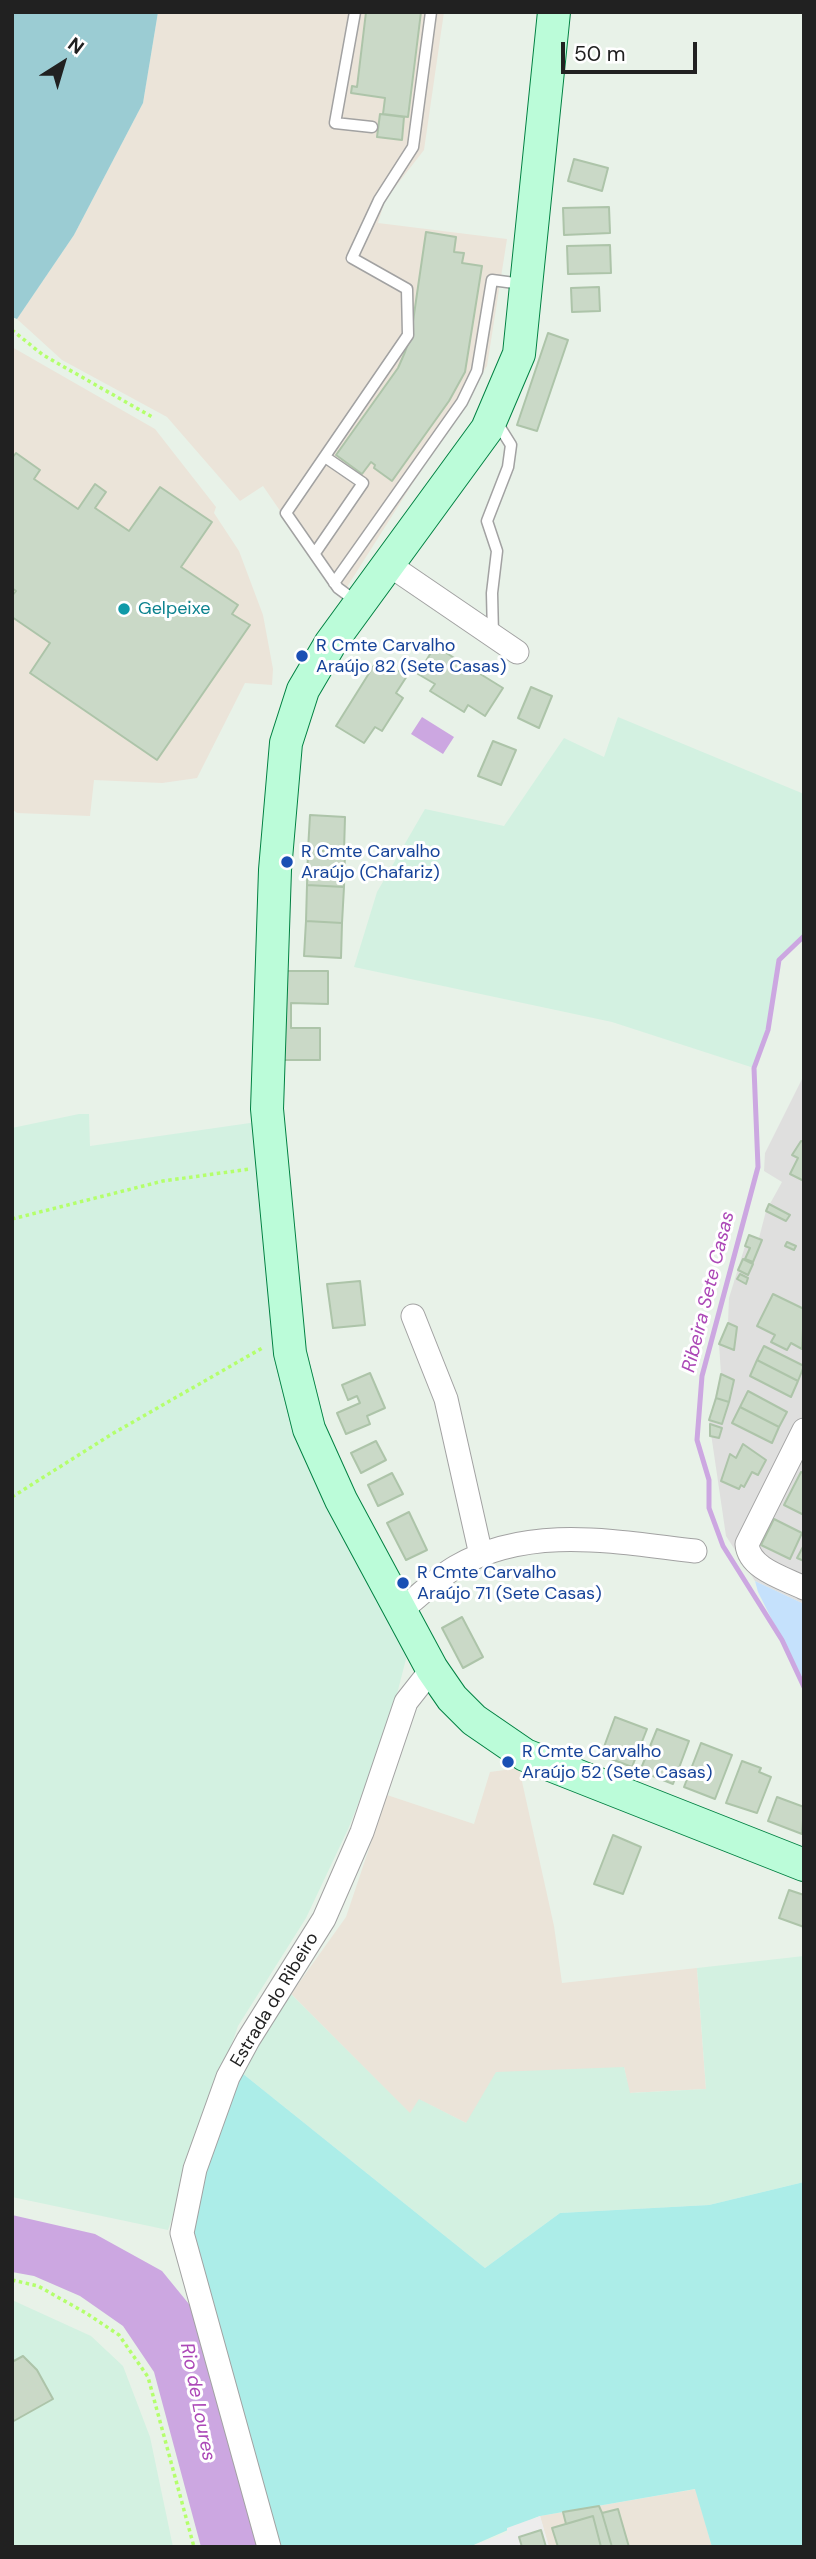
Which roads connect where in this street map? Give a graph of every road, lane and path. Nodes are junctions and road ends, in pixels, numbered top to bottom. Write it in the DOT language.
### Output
graph roads {
  1 [pos="355,12"];
  2 [pos="431,12"];
  3 [pos="554,12"];
  4 [pos="372,127"];
  5 [pos="526,284"];
  6 [pos="12,330"];
  7 [pos="493,415"];
  8 [pos="154,418"];
  9 [pos="325,457"];
  10 [pos="315,553"];
  11 [pos="388,564"];
  12 [pos="334,583"];
  13 [pos="359,604"];
  14 [pos="493,635"];
  15 [pos="517,652"];
  16 [pos="273,1165"];
  17 [pos="12,1219"];
  18 [pos="413,1316"];
  19 [pos="288,1336"];
  20 [pos="804,1430"];
  21 [pos="12,1497"];
  22 [pos="695,1551"];
  23 [pos="481,1555"];
  24 [pos="804,1588"];
  25 [pos="401,1610"];
  26 [pos="432,1670"];
  27 [pos="804,1865"];
  28 [pos="12,2280"];
  29 [pos="194,2547"];
  30 [pos="269,2547"];
  1 -- 4 [label="lane"];
  2 -- 9 [label="lane"];
  3 -- 5 [label="main road"];
  5 -- 7 [label="main road"];
  5 -- 12 [label="lane"];
  6 -- 8 [label="path"];
  7 -- 11 [label="main road"];
  7 -- 14 [label="lane"];
  9 -- 10 [label="lane"];
  9 -- 10 [label="lane"];
  10 -- 12 [label="lane"];
  11 -- 13 [label="main road"];
  11 -- 14 [label="street"];
  12 -- 13 [label="lane"];
  13 -- 16 [label="main road"];
  14 -- 15 [label="street"];
  16 -- 17 [label="path"];
  16 -- 19 [label="main road"];
  18 -- 23 [label="street"];
  19 -- 21 [label="path"];
  19 -- 25 [label="main road"];
  20 -- 24 [label="street"];
  22 -- 23 [label="street"];
  23 -- 25 [label="street"];
  25 -- 26 [label="main road"];
  26 -- 27 [label="main road"];
  26 -- 30 [label="street, Estrada do Ribeiro"];
  28 -- 29 [label="path"];
}
